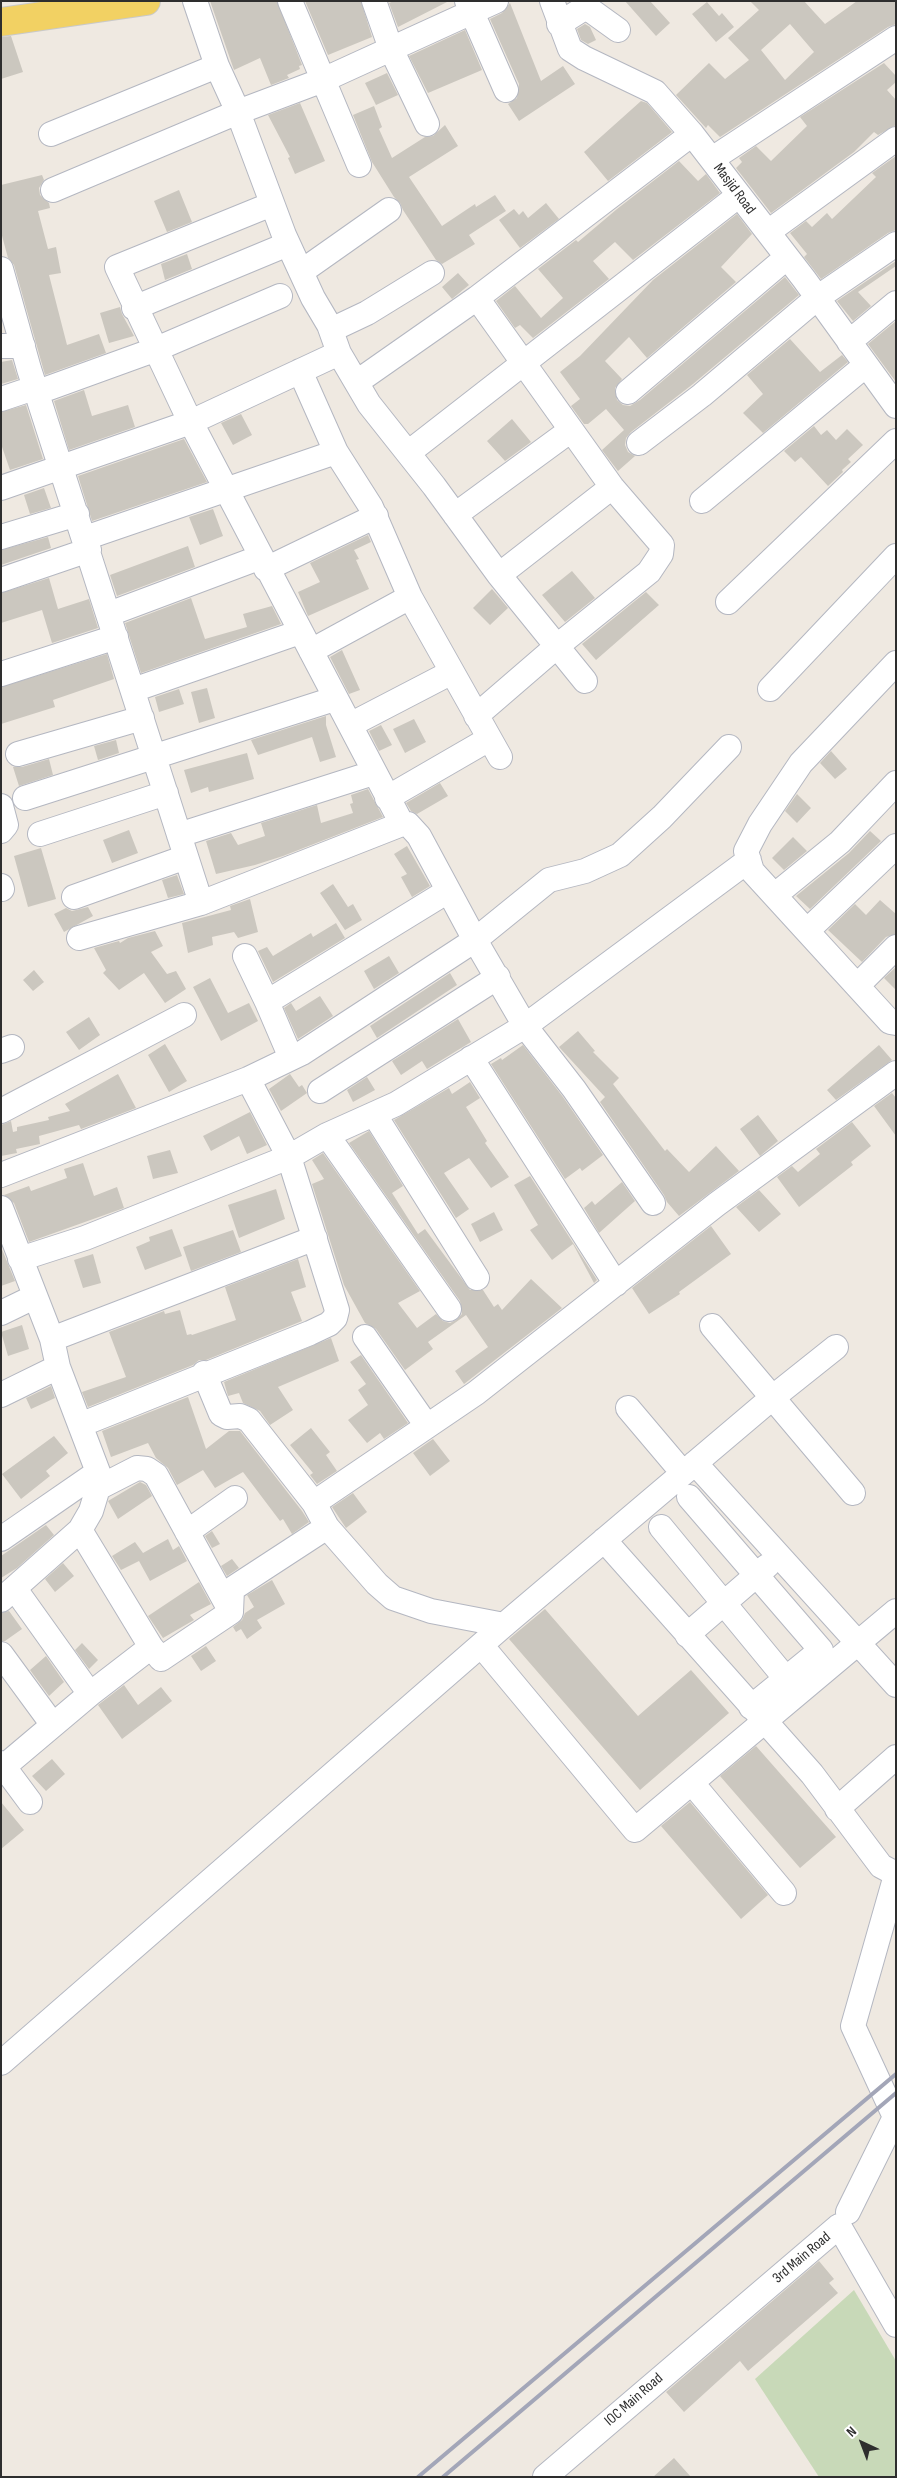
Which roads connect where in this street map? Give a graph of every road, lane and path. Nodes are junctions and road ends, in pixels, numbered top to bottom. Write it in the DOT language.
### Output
graph roads {
  1 [pos="146,1"];
  2 [pos="195,1"];
  3 [pos="290,1"];
  4 [pos="374,1"];
  5 [pos="496,1"];
  6 [pos="552,1"];
  7 [pos="469,7"];
  8 [pos="49,8"];
  9 [pos="1,22"];
  10 [pos="559,24"];
  11 [pos="618,30"];
  12 [pos="896,38"];
  13 [pos="391,49"];
  14 [pos="217,66"];
  15 [pos="323,80"];
  16 [pos="506,90"];
  17 [pos="238,112"];
  18 [pos="427,124"];
  19 [pos="52,134"];
  20 [pos="692,134"];
  21 [pos="896,139"];
  22 [pos="712,160"];
  23 [pos="359,165"];
  24 [pos="53,190"];
  25 [pos="738,196"];
  26 [pos="272,204"];
  27 [pos="389,210"];
  28 [pos="768,232"];
  29 [pos="288,244"];
  30 [pos="896,244"];
  31 [pos="786,258"];
  32 [pos="301,272"];
  33 [pos="432,273"];
  34 [pos="3,279"];
  35 [pos="280,296"];
  36 [pos="477,298"];
  37 [pos="817,298"];
  38 [pos="896,303"];
  39 [pos="134,308"];
  40 [pos="331,330"];
  41 [pos="849,342"];
  42 [pos="12,346"];
  43 [pos="154,350"];
  44 [pos="339,353"];
  45 [pos="523,365"];
  46 [pos="866,365"];
  47 [pos="300,371"];
  48 [pos="357,382"];
  49 [pos="37,390"];
  50 [pos="628,392"];
  51 [pos="1,399"];
  52 [pos="896,406"];
  53 [pos="191,422"];
  54 [pos="571,430"];
  55 [pos="896,441"];
  56 [pos="639,443"];
  57 [pos="336,452"];
  58 [pos="408,453"];
  59 [pos="62,466"];
  60 [pos="612,487"];
  61 [pos="1,488"];
  62 [pos="225,490"];
  63 [pos="702,501"];
  64 [pos="77,514"];
  65 [pos="455,515"];
  66 [pos="376,516"];
  67 [pos="1,537"];
  68 [pos="87,544"];
  69 [pos="896,556"];
  70 [pos="263,563"];
  71 [pos="499,575"];
  72 [pos="1,580"];
  73 [pos="410,597"];
  74 [pos="728,602"];
  75 [pos="109,614"];
  76 [pos="116,637"];
  77 [pos="305,642"];
  78 [pos="556,647"];
  79 [pos="896,663"];
  80 [pos="452,672"];
  81 [pos="1,674"];
  82 [pos="585,681"];
  83 [pos="770,689"];
  84 [pos="133,690"];
  85 [pos="334,699"];
  86 [pos="476,716"];
  87 [pos="142,718"];
  88 [pos="350,725"];
  89 [pos="729,747"];
  90 [pos="18,754"];
  91 [pos="154,757"];
  92 [pos="373,773"];
  93 [pos="896,783"];
  94 [pos="166,793"];
  95 [pos="25,798"];
  96 [pos="388,798"];
  97 [pos="1,806"];
  98 [pos="402,824"];
  99 [pos="1,831"];
  100 [pos="40,834"];
  101 [pos="183,846"];
  102 [pos="896,846"];
  103 [pos="749,860"];
  104 [pos="448,891"];
  105 [pos="775,895"];
  106 [pos="74,897"];
  107 [pos="201,903"];
  108 [pos="808,930"];
  109 [pos="80,938"];
  110 [pos="476,940"];
  111 [pos="896,947"];
  112 [pos="245,956"];
  113 [pos="498,977"];
  114 [pos="858,985"];
  115 [pos="267,1002"];
  116 [pos="184,1015"];
  117 [pos="896,1023"];
  118 [pos="525,1026"];
  119 [pos="291,1058"];
  120 [pos="471,1058"];
  121 [pos="896,1073"];
  122 [pos="248,1079"];
  123 [pos="320,1091"];
  124 [pos="1,1111"];
  125 [pos="374,1114"];
  126 [pos="327,1135"];
  127 [pos="289,1157"];
  128 [pos="1,1175"];
  129 [pos="653,1202"];
  130 [pos="1,1208"];
  131 [pos="315,1238"];
  132 [pos="20,1260"];
  133 [pos="477,1278"];
  134 [pos="616,1284"];
  135 [pos="34,1297"];
  136 [pos="449,1309"];
  137 [pos="1,1313"];
  138 [pos="712,1326"];
  139 [pos="366,1336"];
  140 [pos="52,1339"];
  141 [pos="836,1347"];
  142 [pos="58,1367"];
  143 [pos="204,1373"];
  144 [pos="1,1395"];
  145 [pos="772,1398"];
  146 [pos="628,1408"];
  147 [pos="80,1425"];
  148 [pos="427,1426"];
  149 [pos="689,1468"];
  150 [pos="98,1480"];
  151 [pos="853,1493"];
  152 [pos="689,1497"];
  153 [pos="235,1498"];
  154 [pos="314,1503"];
  155 [pos="327,1527"];
  156 [pos="661,1527"];
  157 [pos="80,1530"];
  158 [pos="186,1532"];
  159 [pos="1,1538"];
  160 [pos="604,1540"];
  161 [pos="779,1555"];
  162 [pos="756,1576"];
  163 [pos="8,1594"];
  164 [pos="726,1603"];
  165 [pos="896,1611"];
  166 [pos="231,1612"];
  167 [pos="504,1625"];
  168 [pos="687,1635"];
  169 [pos="859,1644"];
  170 [pos="480,1645"];
  171 [pos="151,1647"];
  172 [pos="1,1654"];
  173 [pos="896,1685"];
  174 [pos="792,1687"];
  175 [pos="90,1694"];
  176 [pos="758,1715"];
  177 [pos="53,1725"];
  178 [pos="896,1757"];
  179 [pos="2,1766"];
  180 [pos="692,1783"];
  181 [pos="30,1802"];
  182 [pos="837,1808"];
  183 [pos="896,1874"];
  184 [pos="784,1893"];
  185 [pos="1,2063"];
  186 [pos="848,2212"];
  187 [pos="723,2324"];
  188 [pos="896,2325"];
  189 [pos="545,2477"];
  1 -- 8 [label="main road"];
  2 -- 14 [label="street"];
  3 -- 15 [label="street"];
  4 -- 13 [label="street"];
  5 -- 7 [label="street"];
  6 -- 10 [label="street, Masjid Road"];
  7 -- 13 [label="street"];
  7 -- 16 [label="street"];
  8 -- 9 [label="main road"];
  10 -- 11 [label="street"];
  10 -- 20 [label="street, Masjid Road"];
  12 -- 22 [label="street"];
  13 -- 15 [label="street"];
  13 -- 18 [label="street"];
  14 -- 17 [label="street"];
  14 -- 19 [label="street"];
  15 -- 17 [label="street"];
  15 -- 23 [label="street"];
  17 -- 24 [label="street"];
  17 -- 26 [label="street"];
  20 -- 22 [label="street, Masjid Road"];
  20 -- 36 [label="street"];
  21 -- 28 [label="street"];
  22 -- 25 [label="street, Masjid Road"];
  25 -- 28 [label="street, Masjid Road"];
  25 -- 45 [label="street"];
  26 -- 29 [label="street"];
  26 -- 39 [label="street"];
  27 -- 32 [label="street"];
  28 -- 31 [label="street, Masjid Road"];
  29 -- 32 [label="street"];
  29 -- 39 [label="street"];
  30 -- 37 [label="street"];
  31 -- 37 [label="street, Masjid Road"];
  31 -- 50 [label="street"];
  32 -- 40 [label="street"];
  33 -- 40 [label="street"];
  34 -- 42 [label="street"];
  35 -- 43 [label="street"];
  36 -- 45 [label="street"];
  36 -- 48 [label="street"];
  37 -- 41 [label="street, Masjid Road"];
  37 -- 56 [label="street"];
  38 -- 41 [label="street"];
  39 -- 43 [label="street"];
  40 -- 44 [label="street"];
  41 -- 46 [label="street, Masjid Road"];
  42 -- 49 [label="street"];
  43 -- 49 [label="street"];
  43 -- 53 [label="street"];
  44 -- 47 [label="street"];
  44 -- 48 [label="street"];
  45 -- 54 [label="street"];
  45 -- 58 [label="street"];
  46 -- 52 [label="street, Masjid Road"];
  46 -- 63 [label="street"];
  47 -- 53 [label="street"];
  47 -- 57 [label="street"];
  48 -- 58 [label="street"];
  49 -- 51 [label="street"];
  49 -- 59 [label="street"];
  53 -- 59 [label="street"];
  53 -- 62 [label="street"];
  54 -- 60 [label="street"];
  54 -- 65 [label="street"];
  55 -- 74 [label="street"];
  57 -- 62 [label="street"];
  57 -- 66 [label="street"];
  58 -- 65 [label="street"];
  59 -- 61 [label="street"];
  59 -- 64 [label="street"];
  60 -- 71 [label="street"];
  60 -- 78 [label="street"];
  62 -- 68 [label="street"];
  62 -- 70 [label="street"];
  64 -- 67 [label="street"];
  64 -- 68 [label="street"];
  65 -- 71 [label="street"];
  66 -- 70 [label="street"];
  66 -- 73 [label="street"];
  68 -- 72 [label="street"];
  68 -- 75 [label="street"];
  69 -- 83 [label="street"];
  70 -- 75 [label="street"];
  70 -- 77 [label="street"];
  71 -- 78 [label="street"];
  73 -- 77 [label="street"];
  73 -- 80 [label="street"];
  75 -- 76 [label="street"];
  76 -- 81 [label="street"];
  76 -- 84 [label="street"];
  77 -- 84 [label="street"];
  77 -- 85 [label="street"];
  78 -- 82 [label="street"];
  78 -- 86 [label="street"];
  79 -- 103 [label="street"];
  80 -- 86 [label="street"];
  80 -- 88 [label="street"];
  84 -- 87 [label="street"];
  85 -- 88 [label="street"];
  85 -- 91 [label="street"];
  86 -- 96 [label="street"];
  87 -- 90 [label="street"];
  87 -- 91 [label="street"];
  88 -- 92 [label="street"];
  89 -- 110 [label="street"];
  91 -- 94 [label="street"];
  91 -- 95 [label="street"];
  92 -- 96 [label="street"];
  92 -- 101 [label="street"];
  93 -- 105 [label="street"];
  94 -- 100 [label="street"];
  94 -- 101 [label="street"];
  96 -- 98 [label="street"];
  97 -- 99 [label="street"];
  98 -- 104 [label="street"];
  98 -- 107 [label="street"];
  101 -- 106 [label="street"];
  101 -- 107 [label="street"];
  102 -- 108 [label="street"];
  103 -- 105 [label="street"];
  103 -- 118 [label="street"];
  104 -- 110 [label="street"];
  104 -- 115 [label="street"];
  105 -- 108 [label="street"];
  107 -- 109 [label="street"];
  108 -- 114 [label="street"];
  110 -- 113 [label="street"];
  110 -- 119 [label="street"];
  111 -- 114 [label="street"];
  112 -- 115 [label="street"];
  113 -- 118 [label="street"];
  113 -- 123 [label="street"];
  114 -- 117 [label="street"];
  115 -- 119 [label="street"];
  116 -- 124 [label="street"];
  118 -- 120 [label="street"];
  118 -- 129 [label="street"];
  119 -- 122 [label="street"];
  120 -- 125 [label="street"];
  120 -- 134 [label="street"];
  121 -- 134 [label="street"];
  122 -- 127 [label="street"];
  122 -- 128 [label="street"];
  125 -- 126 [label="street"];
  125 -- 133 [label="street"];
  126 -- 127 [label="street"];
  126 -- 136 [label="street"];
  127 -- 131 [label="street"];
  127 -- 132 [label="street"];
  130 -- 132 [label="street"];
  131 -- 140 [label="street"];
  131 -- 143 [label="street"];
  132 -- 135 [label="street"];
  134 -- 148 [label="street"];
  135 -- 137 [label="street"];
  135 -- 140 [label="street"];
  138 -- 145 [label="street"];
  139 -- 148 [label="street"];
  140 -- 142 [label="street"];
  141 -- 145 [label="street"];
  142 -- 144 [label="street"];
  142 -- 147 [label="street"];
  143 -- 147 [label="street"];
  143 -- 154 [label="street"];
  145 -- 149 [label="street"];
  145 -- 151 [label="street"];
  146 -- 149 [label="street"];
  147 -- 150 [label="street"];
  148 -- 154 [label="street"];
  149 -- 160 [label="street"];
  149 -- 161 [label="street"];
  150 -- 157 [label="street"];
  150 -- 158 [label="street"];
  150 -- 159 [label="street"];
  152 -- 162 [label="street"];
  153 -- 158 [label="street"];
  154 -- 155 [label="street"];
  155 -- 166 [label="street"];
  155 -- 167 [label="street"];
  156 -- 164 [label="street"];
  157 -- 163 [label="street"];
  157 -- 171 [label="street"];
  158 -- 166 [label="street"];
  160 -- 167 [label="street"];
  160 -- 168 [label="street"];
  161 -- 162 [label="street"];
  161 -- 169 [label="street"];
  162 -- 164 [label="street"];
  162 -- 174 [label="street"];
  163 -- 175 [label="street"];
  164 -- 168 [label="street"];
  164 -- 174 [label="street"];
  165 -- 169 [label="street"];
  166 -- 171 [label="street"];
  167 -- 170 [label="street"];
  168 -- 176 [label="street"];
  169 -- 173 [label="street"];
  169 -- 174 [label="street"];
  170 -- 180 [label="street"];
  170 -- 185 [label="street"];
  171 -- 175 [label="street"];
  172 -- 177 [label="street"];
  174 -- 176 [label="street"];
  175 -- 177 [label="street"];
  176 -- 180 [label="street"];
  176 -- 182 [label="street"];
  177 -- 179 [label="street"];
  178 -- 182 [label="street"];
  179 -- 181 [label="street"];
  180 -- 184 [label="street"];
  182 -- 183 [label="street"];
  183 -- 186 [label="street"];
  187 -- 188 [label="street, 3rd Main Road"];
  187 -- 189 [label="street, IOC Main Road"];
}
